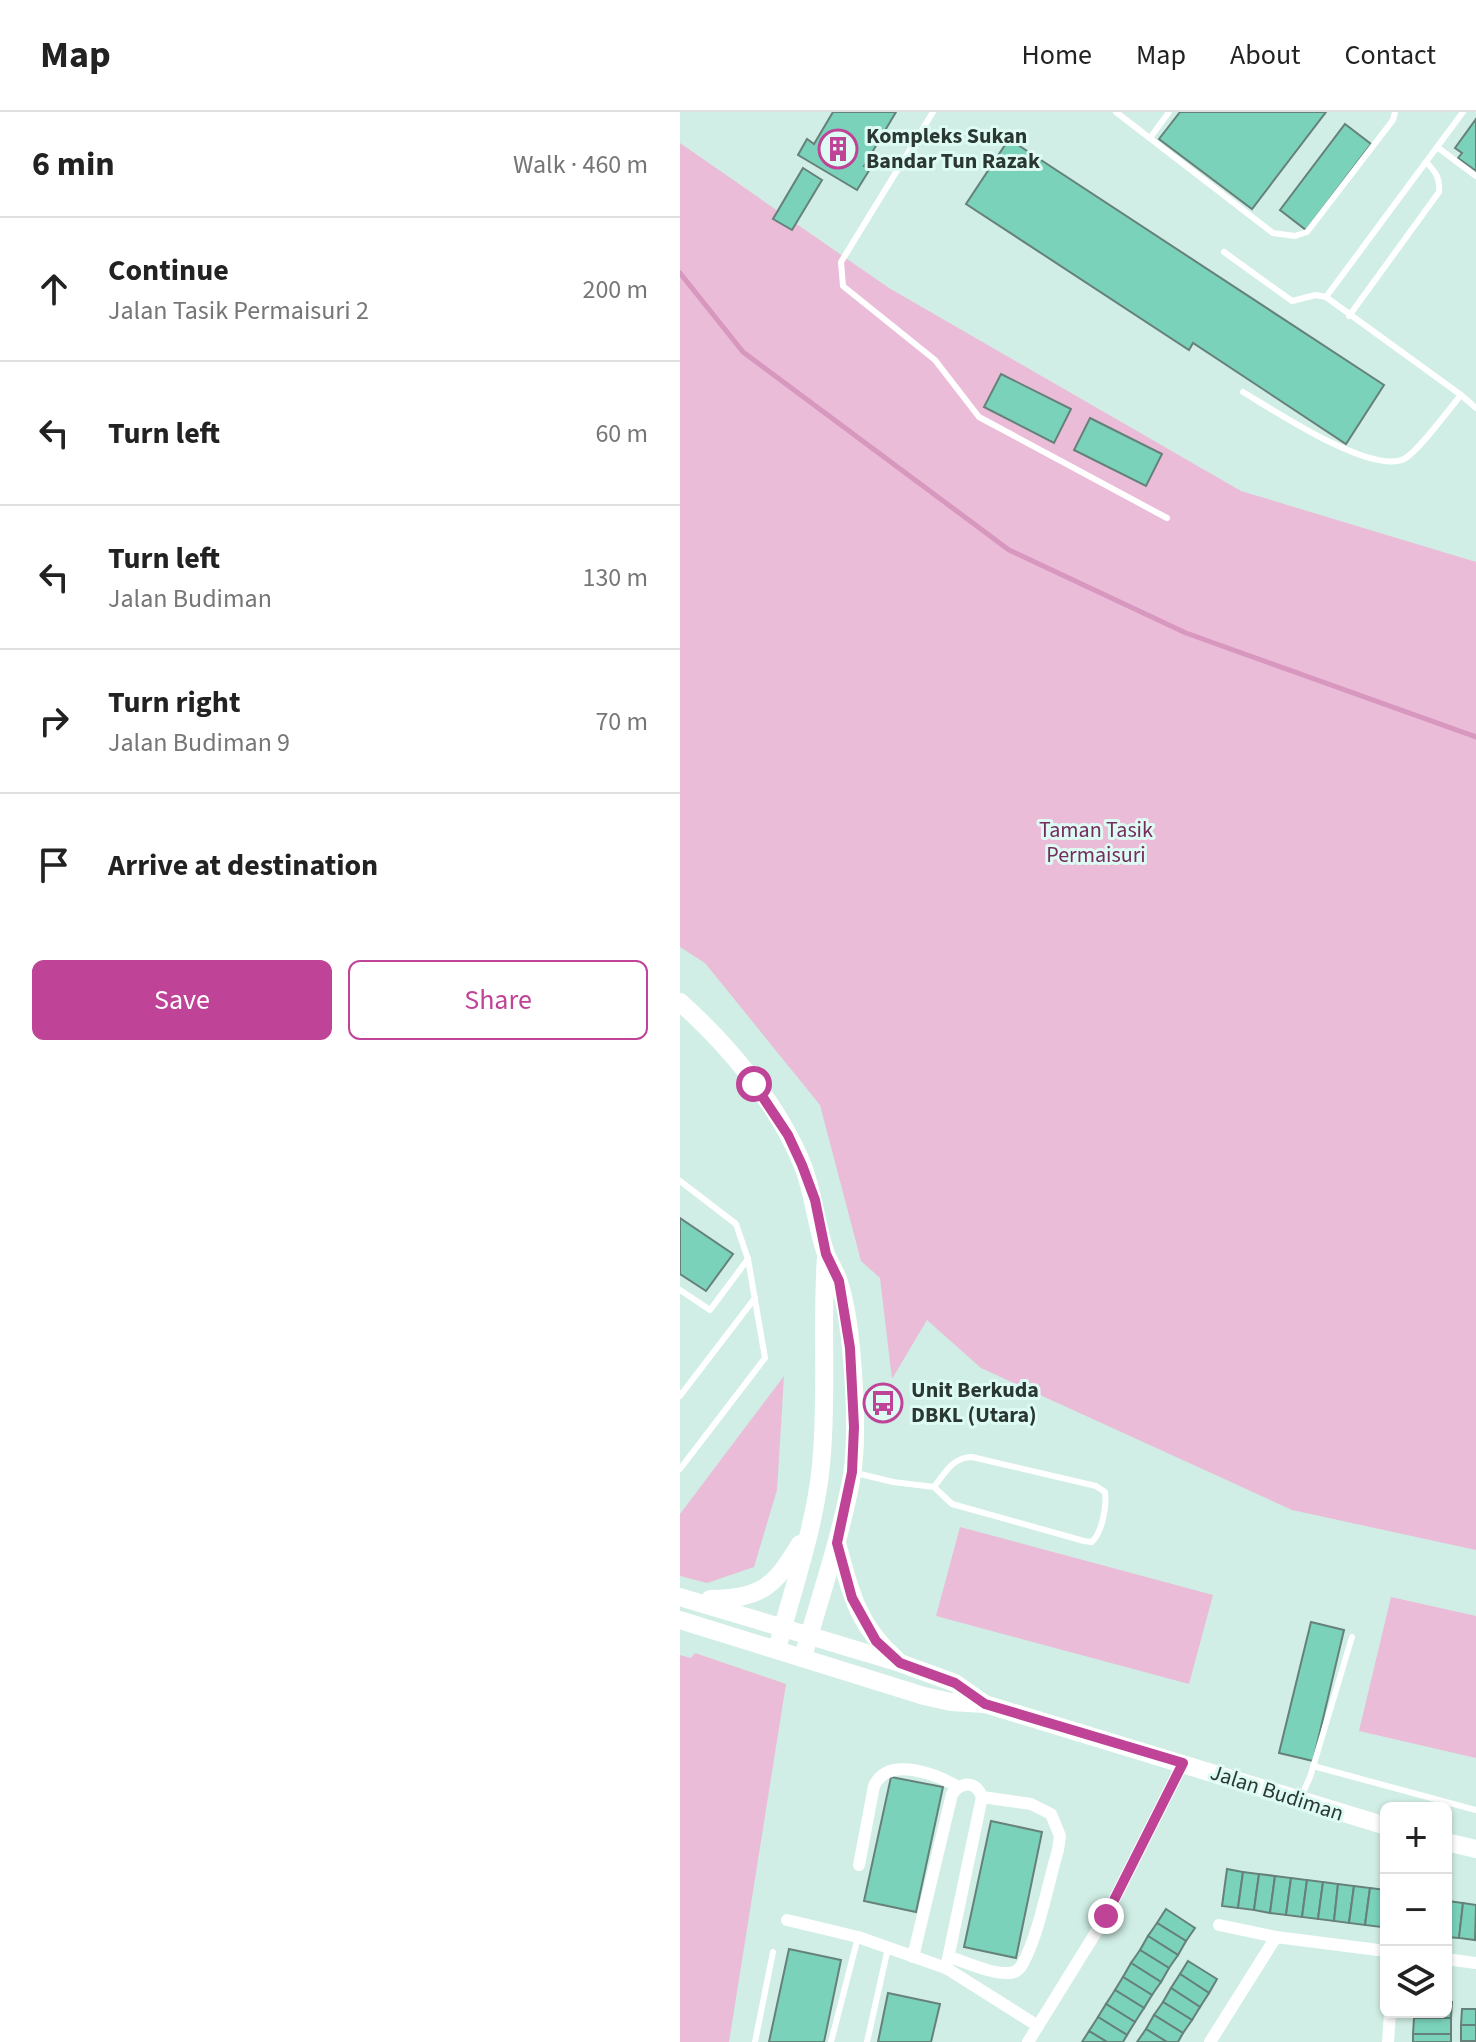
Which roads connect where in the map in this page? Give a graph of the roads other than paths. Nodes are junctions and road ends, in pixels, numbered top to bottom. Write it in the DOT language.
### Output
graph roads {
  1 [pos="933,112"];
  2 [pos="1116,112"];
  3 [pos="1169,112"];
  4 [pos="1395,112"];
  5 [pos="1463,112"];
  6 [pos="1150,138"];
  7 [pos="1437,147"];
  8 [pos="1426,162"];
  9 [pos="1476,176"];
  10 [pos="1224,252"];
  11 [pos="1326,297"];
  12 [pos="1349,316"];
  13 [pos="1243,392"];
  14 [pos="1461,395"];
  15 [pos="1476,408"];
  16 [pos="1167,518"];
  17 [pos="680,1002"];
  18 [pos="680,1181"];
  19 [pos="826,1254"];
  20 [pos="748,1259"];
  21 [pos="680,1290"];
  22 [pos="755,1298"];
  23 [pos="680,1396"];
  24 [pos="680,1469"];
  25 [pos="852,1472"];
  26 [pos="934,1487"];
  27 [pos="811,1526"];
  28 [pos="837,1543"];
  29 [pos="685,1598"];
  30 [pos="680,1620"];
  31 [pos="783,1627"];
  32 [pos="809,1635"];
  33 [pos="1352,1637"];
  34 [pos="777,1649"];
  35 [pos="803,1657"];
  36 [pos="900,1663"];
  37 [pos="985,1704"];
  38 [pos="1183,1763"];
  39 [pos="1313,1766"];
  40 [pos="958,1787"];
  41 [pos="982,1797"];
  42 [pos="1299,1800"];
  43 [pos="1476,1810"];
  44 [pos="1380,1824"];
  45 [pos="1452,1843"];
  46 [pos="1476,1849"];
  47 [pos="859,1865"];
  48 [pos="787,1920"];
  49 [pos="1219,1925"];
  50 [pos="858,1937"];
  51 [pos="1276,1937"];
  52 [pos="888,1948"];
  53 [pos="1380,1950"];
  54 [pos="773,1952"];
  55 [pos="913,1957"];
  56 [pos="1452,1960"];
  57 [pos="948,1962"];
  58 [pos="1476,1963"];
  59 [pos="1390,2018"];
  60 [pos="1038,2026"];
  61 [pos="755,2042"];
  62 [pos="831,2042"];
  63 [pos="867,2042"];
  64 [pos="1028,2042"];
  65 [pos="1210,2042"];
  66 [pos="1388,2042"];
  1 -- 16 [label="lane"];
  2 -- 6 [label="lane"];
  3 -- 6 [label="lane"];
  4 -- 6 [label="lane"];
  5 -- 7 [label="lane"];
  7 -- 8 [label="lane"];
  7 -- 9 [label="lane"];
  8 -- 11 [label="lane"];
  8 -- 12 [label="lane"];
  10 -- 11 [label="lane"];
  11 -- 12 [label="lane"];
  12 -- 14 [label="lane"];
  13 -- 14 [label="lane"];
  14 -- 15 [label="lane"];
  17 -- 19 [label="street"];
  18 -- 20 [label="lane"];
  19 -- 25 [label="street"];
  19 -- 27 [label="street"];
  20 -- 21 [label="lane"];
  20 -- 22 [label="lane"];
  22 -- 23 [label="lane"];
  22 -- 24 [label="lane"];
  25 -- 26 [label="lane"];
  25 -- 28 [label="street"];
  26 -- 26 [label="lane"];
  27 -- 29 [label="street"];
  27 -- 31 [label="street"];
  28 -- 32 [label="street"];
  28 -- 36 [label="street"];
  29 -- 31 [label="street, Jalan Budiman"];
  30 -- 34 [label="street, Jalan Budiman"];
  31 -- 32 [label="street, Jalan Budiman"];
  31 -- 34 [label="street"];
  32 -- 35 [label="street"];
  32 -- 36 [label="street, Jalan Budiman"];
  33 -- 39 [label="lane"];
  34 -- 35 [label="street, Jalan Budiman"];
  35 -- 37 [label="street, Jalan Budiman"];
  36 -- 37 [label="street, Jalan Budiman"];
  37 -- 38 [label="street, Jalan Budiman"];
  38 -- 42 [label="street, Jalan Budiman"];
  38 -- 60 [label="street"];
  39 -- 42 [label="lane"];
  39 -- 43 [label="lane"];
  40 -- 41 [label="street"];
  40 -- 47 [label="street"];
  40 -- 55 [label="street"];
  41 -- 57 [label="street"];
  41 -- 57 [label="street"];
  42 -- 44 [label="street, Jalan Budiman"];
  45 -- 46 [label="street"];
  48 -- 50 [label="street"];
  49 -- 51 [label="street"];
  50 -- 52 [label="street"];
  50 -- 62 [label="lane"];
  51 -- 53 [label="street"];
  51 -- 65 [label="street"];
  52 -- 55 [label="street"];
  52 -- 63 [label="lane"];
  54 -- 61 [label="lane"];
  55 -- 57 [label="street"];
  56 -- 58 [label="street"];
  57 -- 60 [label="street"];
  59 -- 66 [label="street"];
  60 -- 64 [label="street"];
}
